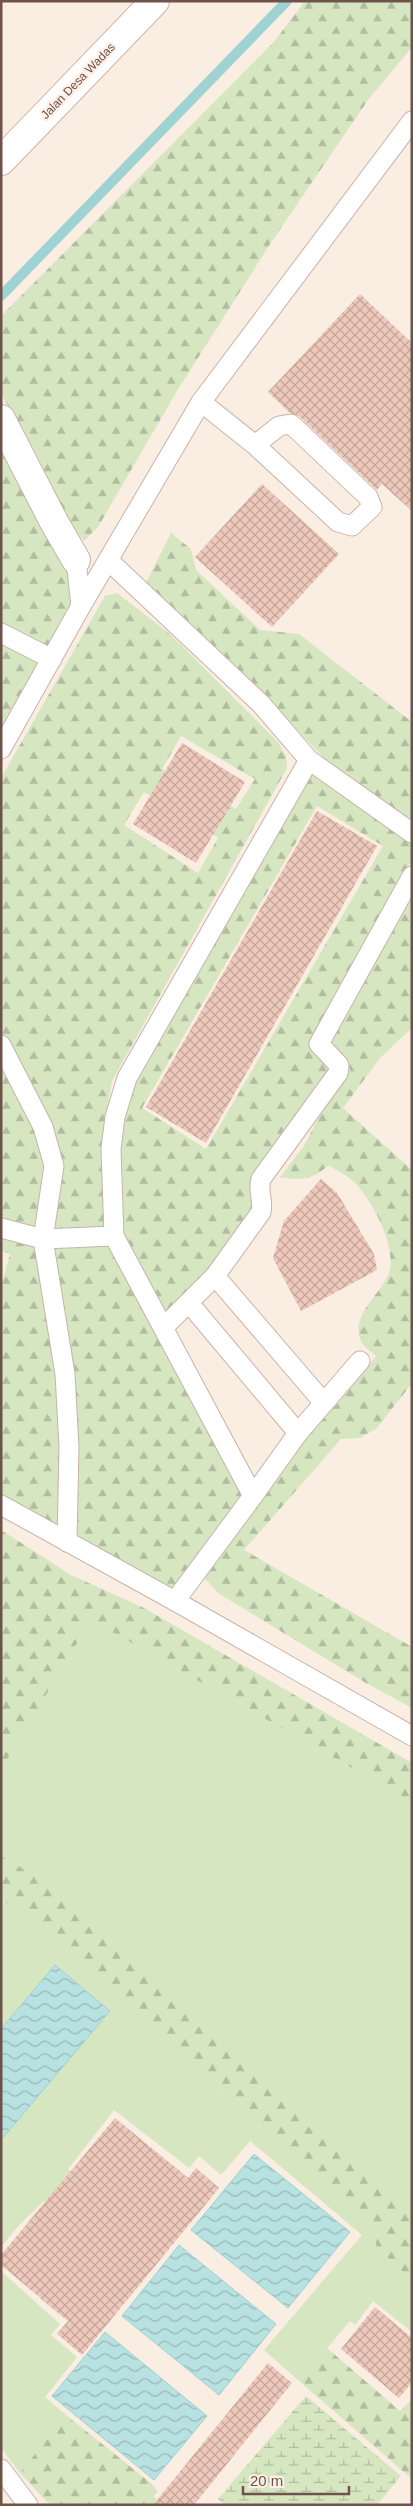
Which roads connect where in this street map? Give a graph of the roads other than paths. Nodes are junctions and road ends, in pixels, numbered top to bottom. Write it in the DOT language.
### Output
graph roads {
  1 [pos="156,1"];
  2 [pos="412,121"];
  3 [pos="1,161"];
  4 [pos="201,402"];
  5 [pos="1,419"];
  6 [pos="255,445"];
  7 [pos="76,560"];
  8 [pos="109,561"];
  9 [pos="81,606"];
  10 [pos="1,633"];
  11 [pos="52,659"];
  12 [pos="1,749"];
  13 [pos="309,760"];
  14 [pos="412,833"];
  15 [pos="412,876"];
  16 [pos="1,1045"];
  17 [pos="1,1228"];
  18 [pos="114,1236"];
  19 [pos="43,1239"];
  20 [pos="215,1276"];
  21 [pos="189,1303"];
  22 [pos="164,1327"];
  23 [pos="360,1361"];
  24 [pos="324,1403"];
  25 [pos="298,1434"];
  26 [pos="253,1496"];
  27 [pos="1,1505"];
  28 [pos="67,1542"];
  29 [pos="175,1600"];
  30 [pos="412,1736"];
  31 [pos="1,2469"];
  32 [pos="28,2505"];
  1 -- 3 [label="main road, Jalan Desa Wadas"];
  2 -- 4 [label="lane"];
  4 -- 6 [label="lane"];
  4 -- 8 [label="lane"];
  5 -- 7 [label="main road"];
  6 -- 6 [label="lane"];
  7 -- 9 [label="lane"];
  8 -- 9 [label="lane"];
  8 -- 13 [label="lane"];
  9 -- 11 [label="lane"];
  10 -- 11 [label="lane"];
  11 -- 12 [label="lane"];
  13 -- 14 [label="lane"];
  13 -- 18 [label="lane"];
  15 -- 20 [label="lane"];
  16 -- 19 [label="lane"];
  17 -- 19 [label="lane"];
  18 -- 19 [label="lane"];
  18 -- 22 [label="lane"];
  19 -- 28 [label="lane"];
  20 -- 21 [label="lane"];
  20 -- 24 [label="lane"];
  21 -- 22 [label="lane"];
  21 -- 25 [label="lane"];
  22 -- 26 [label="lane"];
  23 -- 24 [label="lane"];
  24 -- 25 [label="lane"];
  25 -- 26 [label="lane"];
  26 -- 29 [label="lane"];
  27 -- 28 [label="lane"];
  28 -- 29 [label="lane"];
  29 -- 30 [label="lane"];
  31 -- 32 [label="lane"];
}
